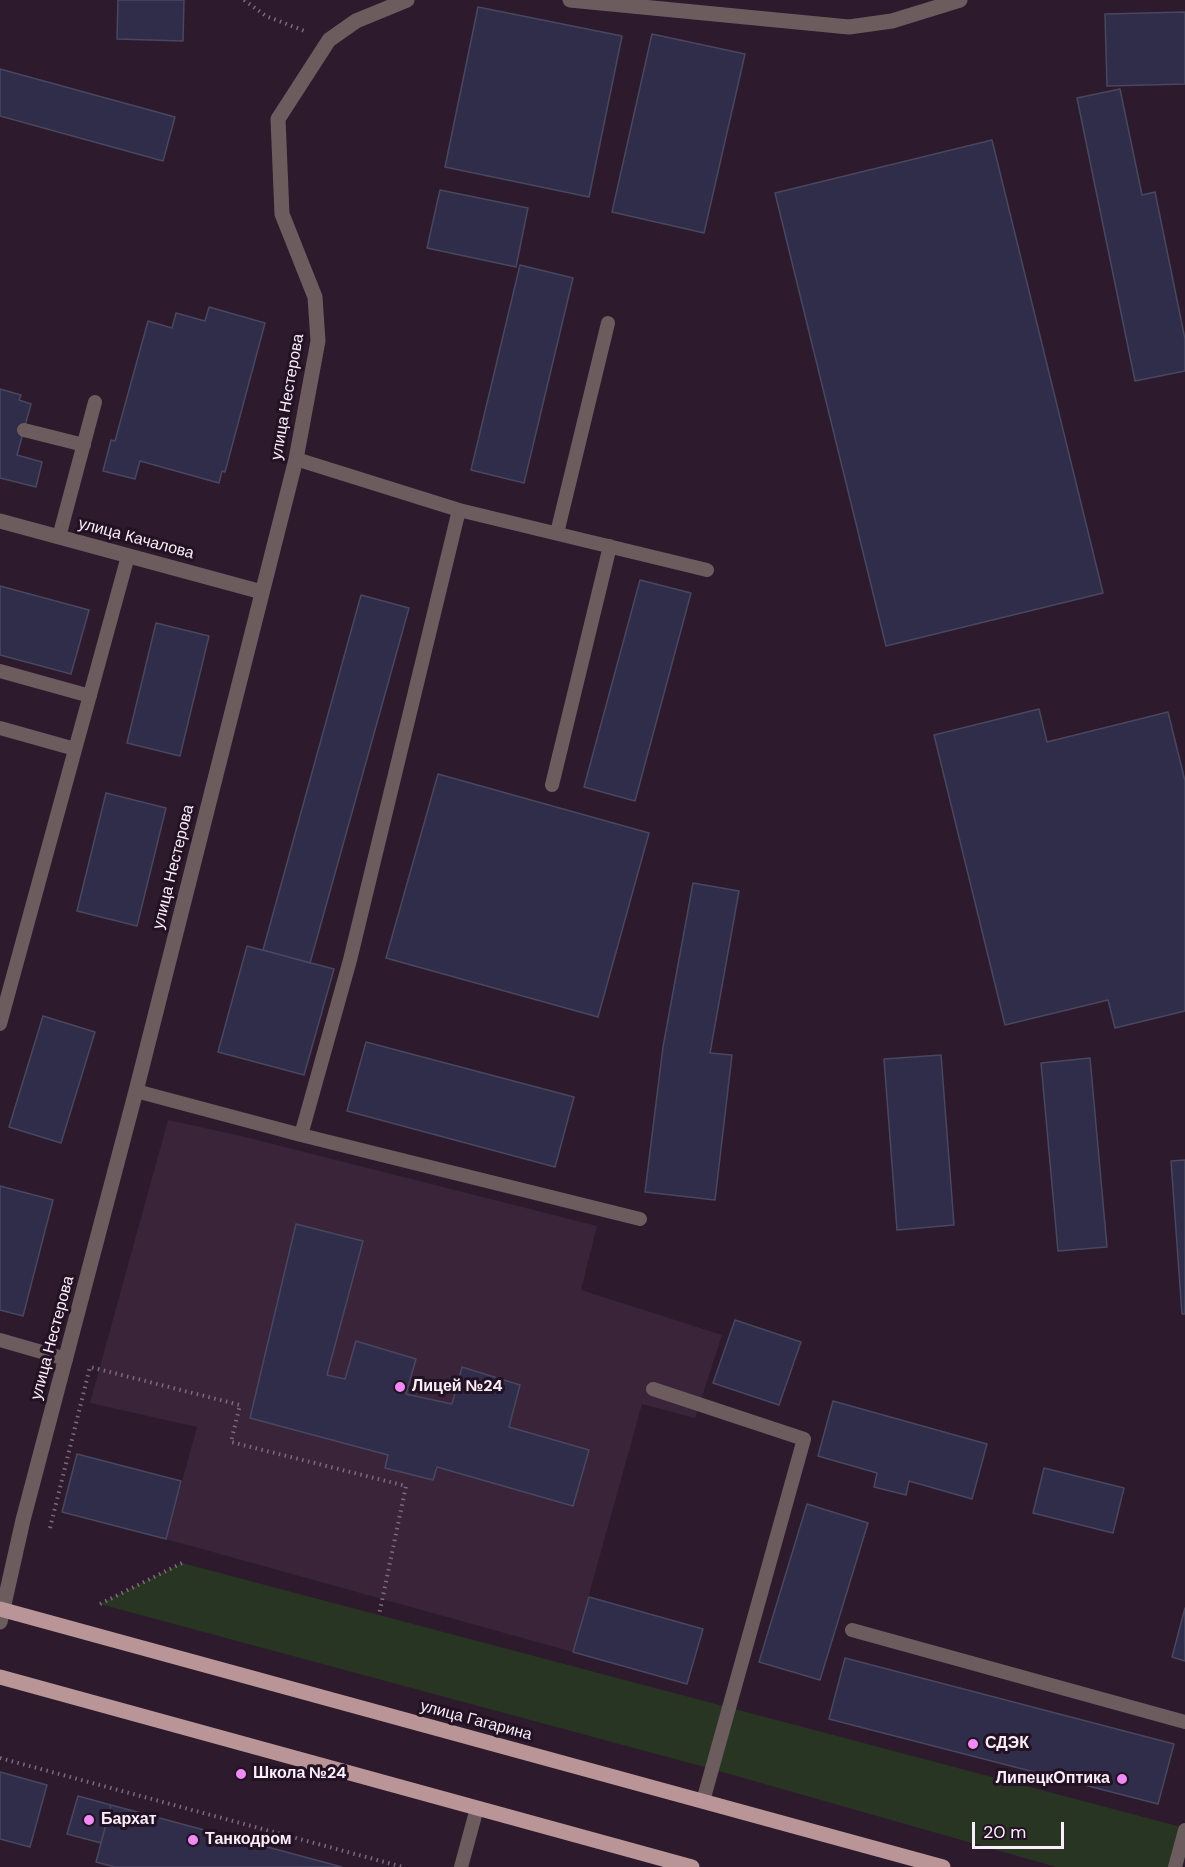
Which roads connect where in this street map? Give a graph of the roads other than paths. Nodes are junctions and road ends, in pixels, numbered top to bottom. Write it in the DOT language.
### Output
graph roads {
  1 [pos="407,0"];
  2 [pos="570,0"];
  3 [pos="960,0"];
  4 [pos="608,323"];
  5 [pos="95,402"];
  6 [pos="24,429"];
  7 [pos="84,445"];
  8 [pos="296,459"];
  9 [pos="459,510"];
  10 [pos="0,521"];
  11 [pos="556,533"];
  12 [pos="59,537"];
  13 [pos="610,546"];
  14 [pos="128,556"];
  15 [pos="707,570"];
  16 [pos="262,592"];
  17 [pos="0,671"];
  18 [pos="90,696"];
  19 [pos="0,728"];
  20 [pos="75,749"];
  21 [pos="552,784"];
  22 [pos="0,1024"];
  23 [pos="136,1091"];
  24 [pos="301,1135"];
  25 [pos="640,1219"];
  26 [pos="0,1341"];
  27 [pos="66,1359"];
  28 [pos="653,1389"];
  29 [pos="1,1614"];
  30 [pos="852,1630"];
  31 [pos="0,1677"];
  32 [pos="1185,1722"];
  33 [pos="703,1802"];
  34 [pos="477,1808"];
  35 [pos="1185,1830"];
  36 [pos="461,1867"];
  37 [pos="692,1867"];
  38 [pos="943,1867"];
  39 [pos="1175,1867"];
  1 -- 8 [label="street, улица Нестерова"];
  2 -- 3 [label="street"];
  4 -- 11 [label="lane"];
  5 -- 7 [label="lane"];
  6 -- 7 [label="lane"];
  7 -- 12 [label="lane"];
  8 -- 9 [label="lane"];
  8 -- 16 [label="street, улица Нестерова"];
  9 -- 11 [label="lane"];
  9 -- 24 [label="lane"];
  10 -- 12 [label="street, улица Качалова"];
  11 -- 13 [label="lane"];
  12 -- 14 [label="street, улица Качалова"];
  13 -- 15 [label="lane"];
  13 -- 21 [label="lane"];
  14 -- 16 [label="street, улица Качалова"];
  14 -- 18 [label="lane"];
  16 -- 23 [label="street, улица Нестерова"];
  17 -- 18 [label="lane"];
  18 -- 20 [label="lane"];
  19 -- 20 [label="lane"];
  20 -- 22 [label="lane"];
  23 -- 24 [label="lane"];
  23 -- 27 [label="street, улица Нестерова"];
  24 -- 25 [label="lane"];
  26 -- 27 [label="lane"];
  27 -- 29 [label="street, улица Нестерова"];
  28 -- 33 [label="lane"];
  29 -- 33 [label="main road, улица Гагарина"];
  30 -- 32 [label="lane"];
  31 -- 34 [label="main road"];
  33 -- 38 [label="main road, улица Гагарина"];
  34 -- 36 [label="lane"];
  34 -- 37 [label="main road"];
  35 -- 39 [label="lane"];
}
